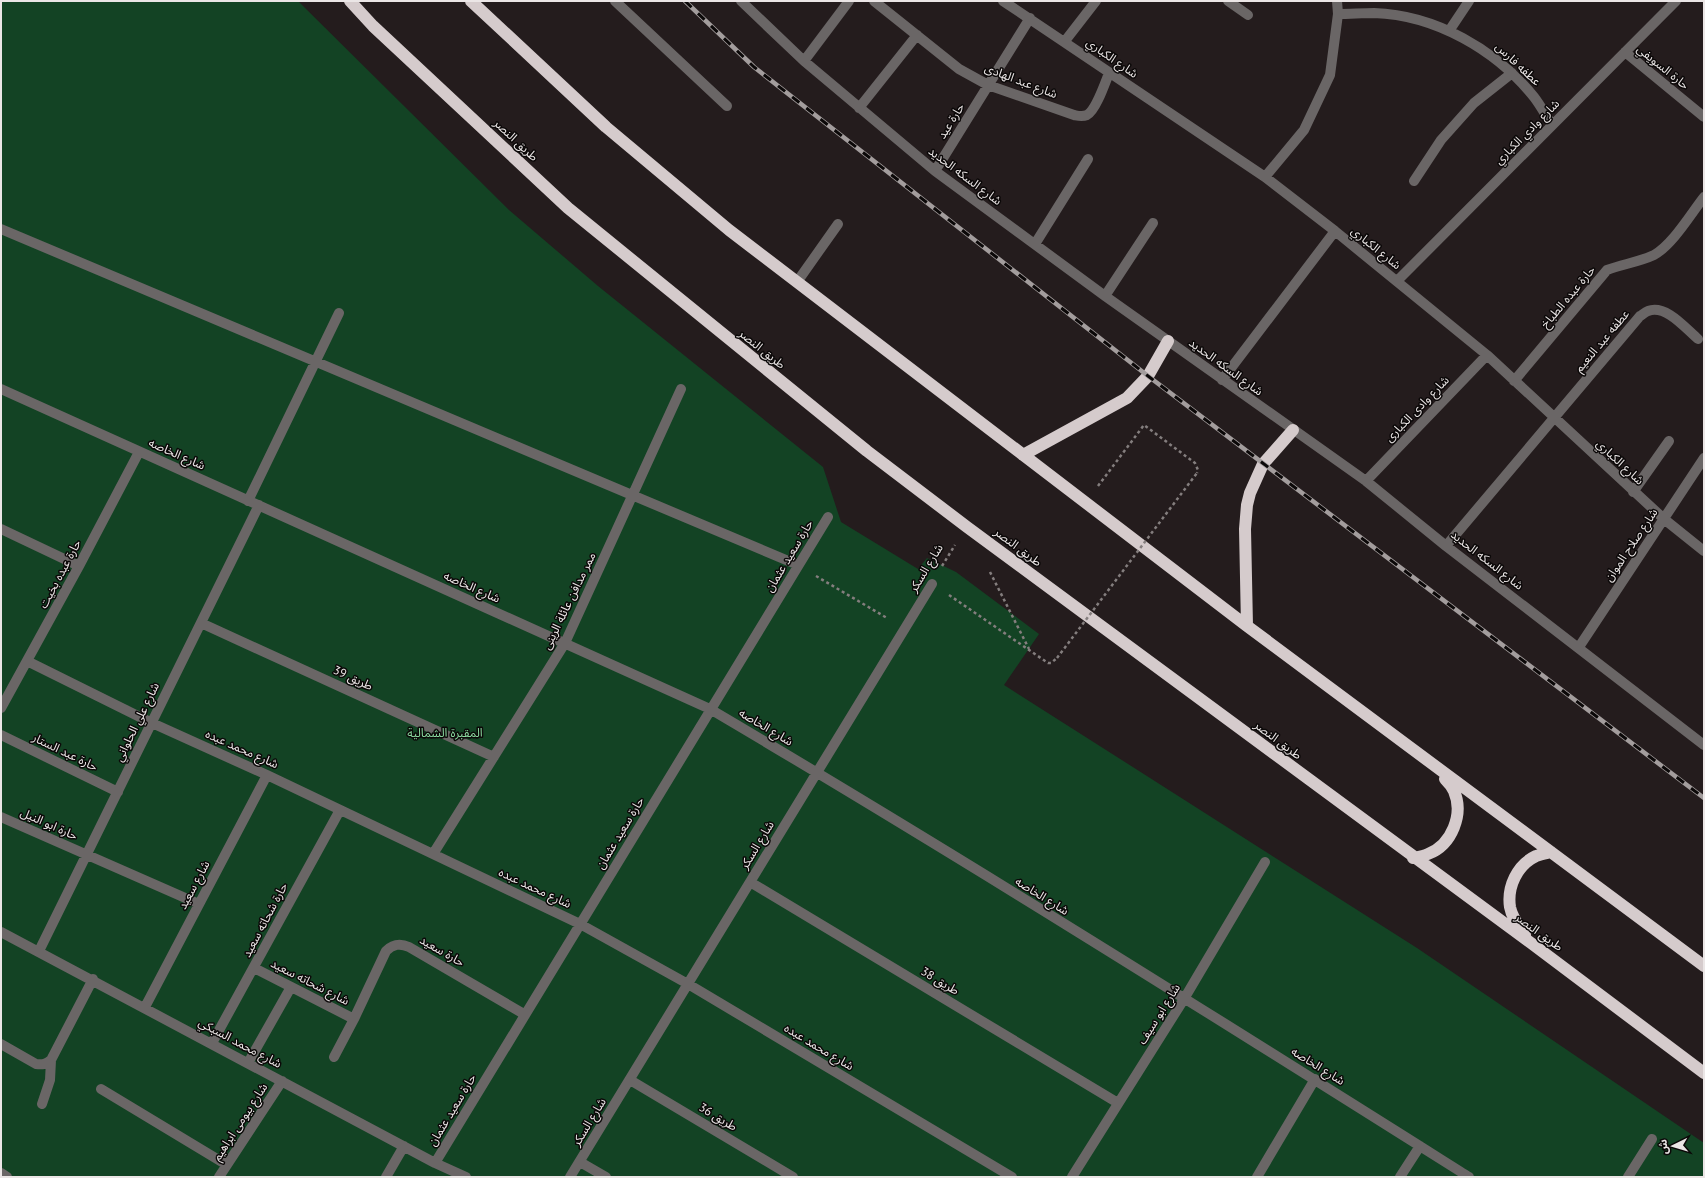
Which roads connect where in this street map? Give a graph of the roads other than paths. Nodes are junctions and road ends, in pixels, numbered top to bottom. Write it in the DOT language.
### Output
graph roads {
  1 [pos="350,1"];
  2 [pos="471,1"];
  3 [pos="615,1"];
  4 [pos="741,1"];
  5 [pos="849,1"];
  6 [pos="874,1"];
  7 [pos="1004,1"];
  8 [pos="1096,1"];
  9 [pos="1228,1"];
  10 [pos="1337,1"];
  11 [pos="1469,1"];
  12 [pos="1676,1"];
  13 [pos="1338,14"];
  14 [pos="1248,15"];
  15 [pos="1030,18"];
  16 [pos="1449,30"];
  17 [pos="916,35"];
  18 [pos="1065,41"];
  19 [pos="1625,52"];
  20 [pos="804,61"];
  21 [pos="1109,73"];
  22 [pos="1512,73"];
  23 [pos="988,86"];
  24 [pos="727,106"];
  25 [pos="859,108"];
  26 [pos="1704,117"];
  27 [pos="1552,125"];
  28 [pos="1088,159"];
  29 [pos="935,171"];
  30 [pos="1266,177"];
  31 [pos="1414,181"];
  32 [pos="1703,200"];
  33 [pos="1152,223"];
  34 [pos="838,224"];
  35 [pos="1,229"];
  36 [pos="1335,231"];
  37 [pos="1035,244"];
  38 [pos="1398,281"];
  39 [pos="797,282"];
  40 [pos="1105,296"];
  41 [pos="339,313"];
  42 [pos="1698,339"];
  43 [pos="1168,341"];
  44 [pos="1487,355"];
  45 [pos="315,362"];
  46 [pos="1222,380"];
  47 [pos="1514,381"];
  48 [pos="1,389"];
  49 [pos="681,389"];
  50 [pos="1554,418"];
  51 [pos="1293,430"];
  52 [pos="1669,441"];
  53 [pos="139,452"];
  54 [pos="1023,454"];
  55 [pos="1704,458"];
  56 [pos="1366,481"];
  57 [pos="1633,492"];
  58 [pos="633,495"];
  59 [pos="248,501"];
  60 [pos="258,505"];
  61 [pos="828,517"];
  62 [pos="1664,519"];
  63 [pos="1,529"];
  64 [pos="1446,546"];
  65 [pos="1704,551"];
  66 [pos="798,565"];
  67 [pos="79,566"];
  68 [pos="932,584"];
  69 [pos="201,622"];
  70 [pos="1247,626"];
  71 [pos="565,643"];
  72 [pos="1579,647"];
  73 [pos="27,661"];
  74 [pos="1,708"];
  75 [pos="710,709"];
  76 [pos="152,723"];
  77 [pos="1,735"];
  78 [pos="1704,745"];
  79 [pos="494,757"];
  80 [pos="1436,768"];
  81 [pos="817,772"];
  82 [pos="267,775"];
  83 [pos="118,792"];
  84 [pos="340,810"];
  85 [pos="1,817"];
  86 [pos="1551,852"];
  87 [pos="433,854"];
  88 [pos="88,855"];
  89 [pos="1413,858"];
  90 [pos="1265,862"];
  91 [pos="750,882"];
  92 [pos="199,904"];
  93 [pos="580,924"];
  94 [pos="1,932"];
  95 [pos="1531,943"];
  96 [pos="39,951"];
  97 [pos="1704,966"];
  98 [pos="254,968"];
  99 [pos="93,980"];
  100 [pos="688,984"];
  101 [pos="291,987"];
  102 [pos="1184,999"];
  103 [pos="145,1007"];
  104 [pos="524,1014"];
  105 [pos="354,1019"];
  106 [pos="212,1043"];
  107 [pos="1,1044"];
  108 [pos="334,1057"];
  109 [pos="51,1060"];
  110 [pos="248,1063"];
  111 [pos="1704,1073"];
  112 [pos="630,1080"];
  113 [pos="1315,1080"];
  114 [pos="282,1081"];
  115 [pos="101,1089"];
  116 [pos="1118,1103"];
  117 [pos="42,1104"];
  118 [pos="1652,1139"];
  119 [pos="404,1146"];
  120 [pos="1420,1146"];
  121 [pos="435,1162"];
  122 [pos="580,1162"];
  123 [pos="227,1165"];
  124 [pos="1,1173"];
  125 [pos="7,1177"];
  126 [pos="219,1177"];
  127 [pos="386,1177"];
  128 [pos="466,1177"];
  129 [pos="570,1177"];
  130 [pos="606,1177"];
  131 [pos="793,1177"];
  132 [pos="1012,1177"];
  133 [pos="1072,1177"];
  134 [pos="1257,1177"];
  135 [pos="1400,1177"];
  136 [pos="1469,1177"];
  137 [pos="1628,1177"];
  1 -- 89 [label="highway, طريق النصر"];
  2 -- 39 [label="highway"];
  3 -- 24 [label="street"];
  4 -- 20 [label="street, شارع السكه الحديد"];
  5 -- 20 [label="street"];
  6 -- 17 [label="street, شارع عبد الهادى"];
  7 -- 15 [label="street, شارع الكباري"];
  8 -- 18 [label="street"];
  9 -- 14 [label="street"];
  10 -- 13 [label="street"];
  11 -- 16 [label="street"];
  12 -- 19 [label="street, شارع وادي الكباري"];
  13 -- 16 [label="street, عطفه فارس"];
  13 -- 30 [label="street"];
  15 -- 18 [label="street, شارع الكباري"];
  15 -- 23 [label="street, حارة عيد"];
  16 -- 22 [label="street, عطفه فارس"];
  17 -- 23 [label="street, شارع عبد الهادى"];
  17 -- 25 [label="street"];
  18 -- 21 [label="street, شارع الكباري"];
  19 -- 26 [label="street, حارة السويفي"];
  19 -- 27 [label="street, شارع وادي الكباري"];
  20 -- 25 [label="street, شارع السكه الحديد"];
  21 -- 23 [label="street, شارع عبد الهادى"];
  21 -- 30 [label="street, شارع الكباري"];
  22 -- 27 [label="street, عطفه فارس"];
  22 -- 31 [label="street"];
  23 -- 29 [label="street, حارة عيد"];
  25 -- 29 [label="street, شارع السكه الحديد"];
  27 -- 38 [label="street, شارع وادي الكباري"];
  28 -- 37 [label="street"];
  29 -- 37 [label="street, شارع السكه الحديد"];
  30 -- 36 [label="street, شارع الكباري"];
  32 -- 47 [label="street, حارة عبده الطباخ"];
  33 -- 40 [label="street"];
  34 -- 39 [label="street"];
  35 -- 45 [label="street"];
  36 -- 38 [label="street, شارع الكباري"];
  36 -- 46 [label="street"];
  37 -- 40 [label="street, شارع السكه الحديد"];
  38 -- 44 [label="street, شارع الكباري"];
  39 -- 54 [label="highway"];
  40 -- 43 [label="street, شارع السكه الحديد"];
  41 -- 45 [label="street"];
  42 -- 50 [label="street, عطفه عبد النعيم"];
  43 -- 46 [label="street, شارع السكه الحديد"];
  43 -- 54 [label="highway"];
  44 -- 47 [label="street, شارع الكباري"];
  44 -- 56 [label="street, شارع وادى الكبارى"];
  45 -- 58 [label="street"];
  45 -- 59 [label="street"];
  46 -- 51 [label="street, شارع السكه الحديد"];
  47 -- 50 [label="street, شارع الكباري"];
  48 -- 53 [label="street, شارع الخاصه"];
  49 -- 58 [label="street, ممر مدافن عائلة الرينى"];
  50 -- 57 [label="street, شارع الكباري"];
  50 -- 64 [label="street"];
  51 -- 56 [label="street, شارع السكه الحديد"];
  51 -- 70 [label="highway"];
  52 -- 57 [label="street"];
  53 -- 59 [label="street, شارع الخاصه"];
  53 -- 67 [label="street, حارة عبده بخيت"];
  54 -- 70 [label="highway"];
  55 -- 62 [label="street, شارع صلاح الموان"];
  56 -- 64 [label="street, شارع السكه الحديد"];
  57 -- 62 [label="street, شارع الكباري"];
  58 -- 66 [label="street"];
  58 -- 71 [label="street, ممر مدافن عائلة الرينى"];
  59 -- 60 [label="street, شارع الخاصه"];
  60 -- 69 [label="street, شارع علي الحلواني"];
  60 -- 71 [label="street, شارع الخاصه"];
  61 -- 66 [label="street, حارة سعيد عثمان"];
  62 -- 65 [label="street, شارع الكباري"];
  62 -- 72 [label="street, شارع صلاح الموان"];
  63 -- 67 [label="street"];
  64 -- 72 [label="street, شارع السكه الحديد"];
  66 -- 75 [label="street, حارة سعيد عثمان"];
  67 -- 73 [label="street, حارة عبده بخيت"];
  68 -- 81 [label="street, شارع السكر"];
  69 -- 76 [label="street, شارع علي الحلواني"];
  69 -- 79 [label="street, طريق 39"];
  70 -- 80 [label="highway"];
  71 -- 75 [label="street, شارع الخاصه"];
  71 -- 79 [label="street, ممر مدافن عائلة الرينى"];
  72 -- 78 [label="street, شارع السكه الحديد"];
  73 -- 74 [label="street, حارة عبده بخيت"];
  73 -- 76 [label="street, شارع محمد عبده"];
  75 -- 81 [label="street, شارع الخاصه"];
  75 -- 93 [label="street, حارة سعيد عثمان"];
  76 -- 82 [label="street, شارع محمد عبده"];
  76 -- 83 [label="street, شارع علي الحلواني"];
  77 -- 83 [label="street, حارة عبد الستار"];
  79 -- 87 [label="street, ممر مدافن عائلة الرينى"];
  80 -- 86 [label="highway"];
  80 -- 89 [label="highway"];
  81 -- 91 [label="street, شارع السكر"];
  81 -- 102 [label="street, شارع الخاصه"];
  82 -- 84 [label="street, شارع محمد عبده"];
  82 -- 92 [label="street, شارع سعيد"];
  83 -- 88 [label="street, شارع علي الحلواني"];
  84 -- 87 [label="street, شارع محمد عبده"];
  84 -- 98 [label="street, حارة شحاته سعيد"];
  85 -- 88 [label="street, حارة ابو النيل"];
  86 -- 95 [label="highway"];
  86 -- 97 [label="highway"];
  87 -- 93 [label="street, شارع محمد عبده"];
  88 -- 92 [label="street, حارة ابو النيل"];
  88 -- 96 [label="street, شارع علي الحلواني"];
  89 -- 95 [label="highway, طريق النصر"];
  90 -- 102 [label="street, شارع ابو سيف"];
  91 -- 100 [label="street, شارع السكر"];
  91 -- 116 [label="street, طريق 38"];
  92 -- 103 [label="street, شارع سعيد"];
  93 -- 100 [label="street, شارع محمد عبده"];
  93 -- 104 [label="street, حارة سعيد عثمان"];
  94 -- 96 [label="street, شارع محمد السبكي"];
  95 -- 111 [label="highway, طريق النصر"];
  96 -- 99 [label="street, شارع محمد السبكي"];
  98 -- 101 [label="street, شارع شحاته سعيد"];
  98 -- 106 [label="street, حارة شحاته سعيد"];
  99 -- 103 [label="street, شارع محمد السبكي"];
  99 -- 109 [label="street"];
  100 -- 112 [label="street, شارع السكر"];
  100 -- 132 [label="street, شارع محمد عبده"];
  101 -- 105 [label="street, شارع شحاته سعيد"];
  101 -- 110 [label="street"];
  102 -- 113 [label="street, شارع الخاصه"];
  102 -- 116 [label="street, شارع ابو سيف"];
  103 -- 106 [label="street, شارع محمد السبكي"];
  104 -- 105 [label="street, حارة سعيد"];
  104 -- 121 [label="street, حارة سعيد عثمان"];
  105 -- 108 [label="street, حارة سعيد"];
  106 -- 110 [label="street, شارع محمد السبكي"];
  107 -- 109 [label="street"];
  109 -- 117 [label="street"];
  110 -- 114 [label="street, شارع محمد السبكي"];
  112 -- 122 [label="street, شارع السكر"];
  112 -- 131 [label="street, طريق 36"];
  113 -- 120 [label="street, شارع الخاصه"];
  113 -- 134 [label="street"];
  114 -- 119 [label="street, شارع محمد السبكي"];
  114 -- 123 [label="street, شارع بيومى ابراهيم"];
  115 -- 123 [label="street"];
  116 -- 133 [label="street, شارع ابو سيف"];
  118 -- 137 [label="street"];
  119 -- 121 [label="street, شارع محمد السبكي"];
  119 -- 127 [label="street"];
  120 -- 135 [label="street"];
  120 -- 136 [label="street, شارع الخاصه"];
  121 -- 128 [label="street, شارع محمد السبكي"];
  122 -- 129 [label="street, شارع السكر"];
  122 -- 130 [label="street"];
  123 -- 126 [label="street, شارع بيومى ابراهيم"];
  124 -- 125 [label="street"];
}
